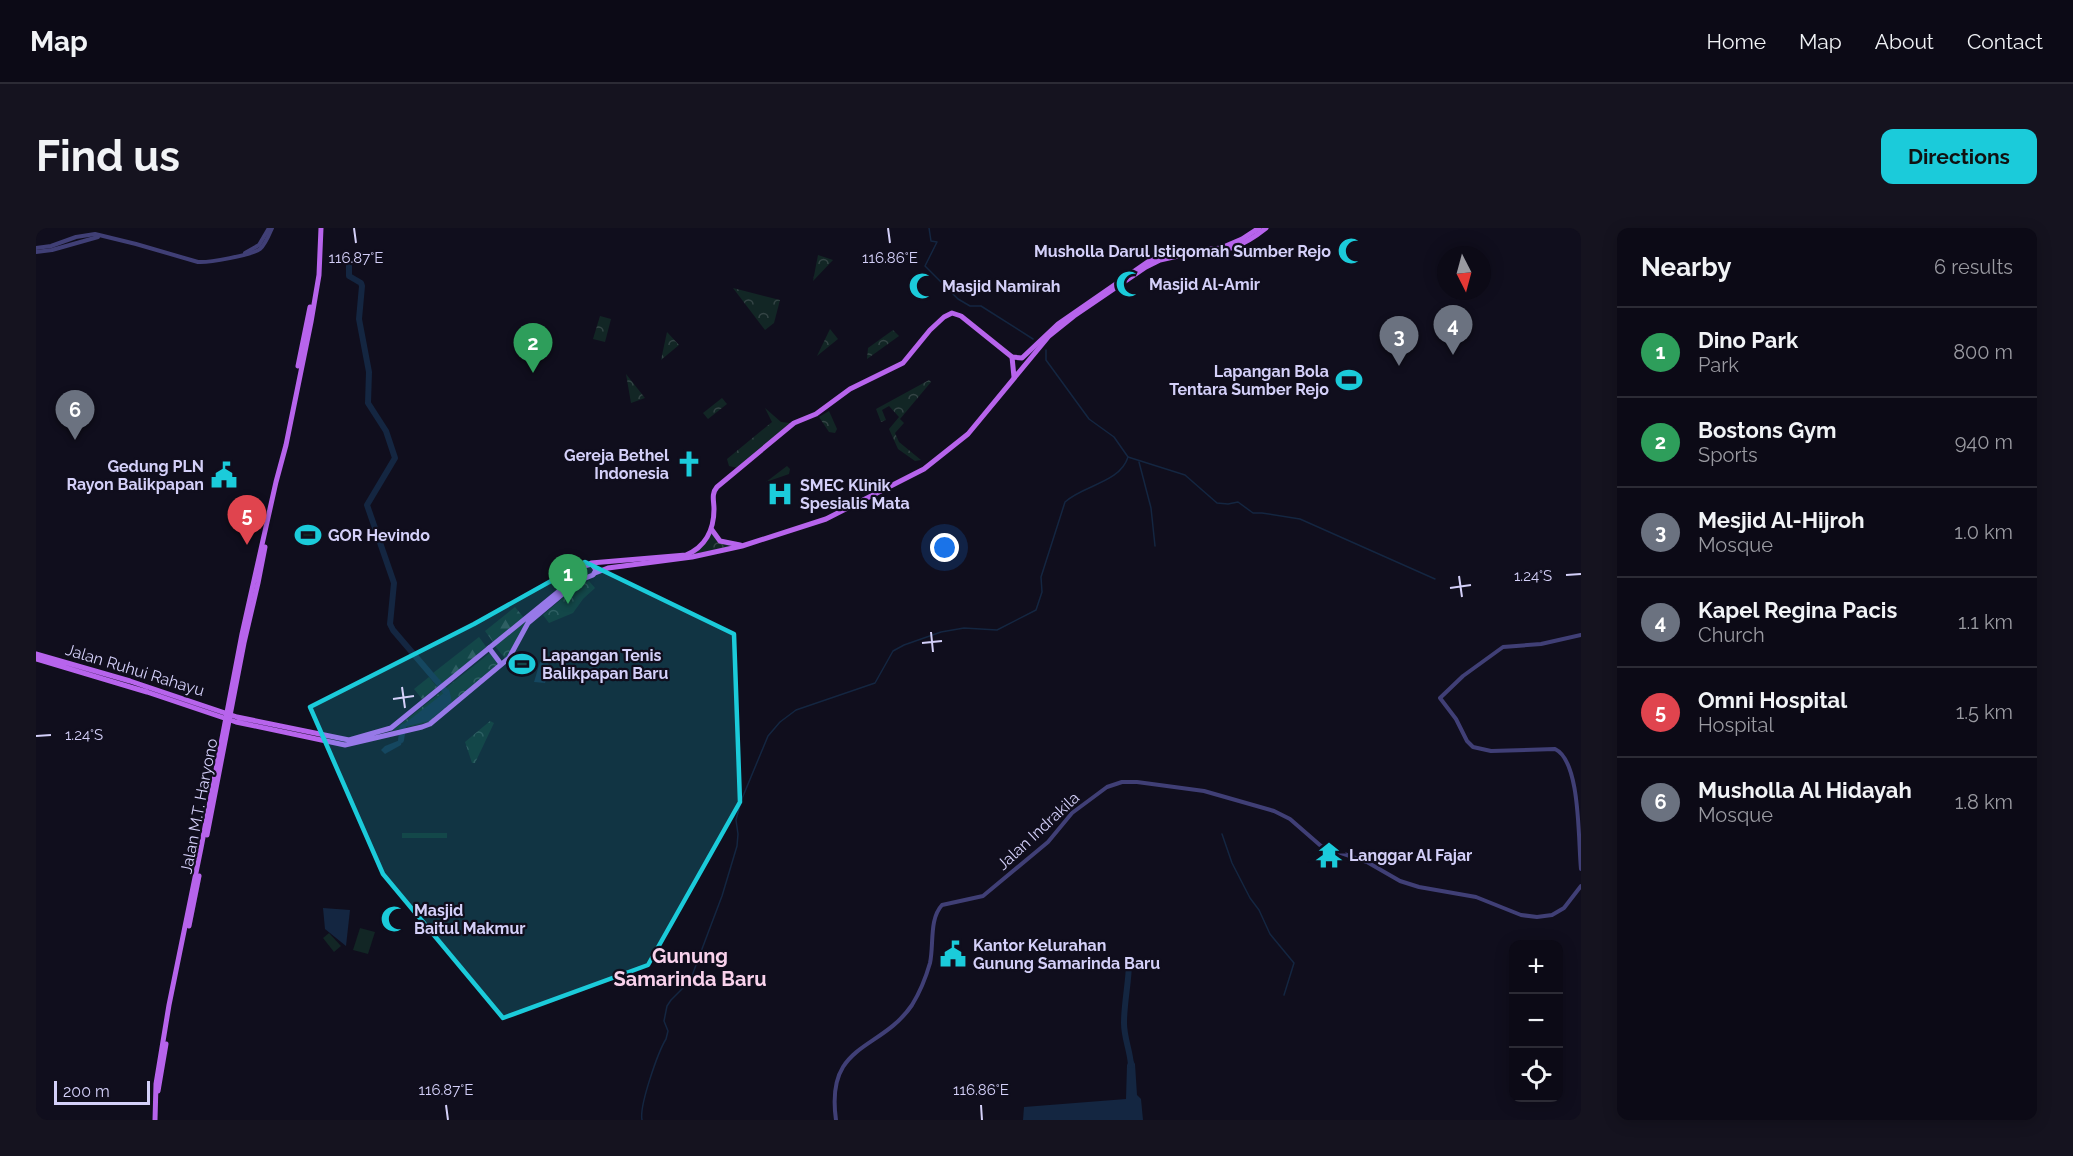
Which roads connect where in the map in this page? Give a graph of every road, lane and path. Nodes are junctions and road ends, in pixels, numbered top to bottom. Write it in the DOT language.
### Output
graph roads {
  1 [pos="320,228"];
  2 [pos="1259,228"];
  3 [pos="1266,228"];
  4 [pos="269,230"];
  5 [pos="99,237"];
  6 [pos="36,248"];
  7 [pos="36,252"];
  8 [pos="1048,335"];
  9 [pos="1037,345"];
  10 [pos="1015,357"];
  11 [pos="1014,378"];
  12 [pos="712,531"];
  13 [pos="742,546"];
  14 [pos="589,564"];
  15 [pos="583,568"];
  16 [pos="595,573"];
  17 [pos="589,576"];
  18 [pos="1581,635"];
  19 [pos="489,648"];
  20 [pos="36,654"];
  21 [pos="36,659"];
  22 [pos="501,664"];
  23 [pos="227,716"];
  24 [pos="1581,868"];
  25 [pos="1581,886"];
  26 [pos="155,1120"];
  27 [pos="836,1120"];
  1 -- 23 [label="main road, Jalan M.T. Haryono"];
  2 -- 8 [label="main road"];
  3 -- 8 [label="main road"];
  4 -- 5 [label="street"];
  5 -- 6 [label="street"];
  5 -- 7 [label="street"];
  8 -- 9 [label="main road"];
  9 -- 10 [label="main road"];
  9 -- 11 [label="main road"];
  10 -- 11 [label="main road"];
  10 -- 12 [label="main road"];
  11 -- 13 [label="main road"];
  12 -- 13 [label="main road"];
  12 -- 14 [label="main road"];
  13 -- 16 [label="main road"];
  14 -- 15 [label="main road"];
  14 -- 16 [label="main road"];
  15 -- 17 [label="main road"];
  15 -- 19 [label="main road"];
  16 -- 17 [label="main road"];
  17 -- 22 [label="main road"];
  18 -- 24 [label="street"];
  19 -- 22 [label="main road"];
  19 -- 23 [label="main road"];
  20 -- 23 [label="main road, Jalan Ruhui Rahayu"];
  21 -- 23 [label="main road, Jalan Ruhui Rahayu"];
  22 -- 23 [label="main road"];
  23 -- 26 [label="main road, Jalan M.T. Haryono"];
  25 -- 27 [label="street, Jalan Indrakila"];
}
